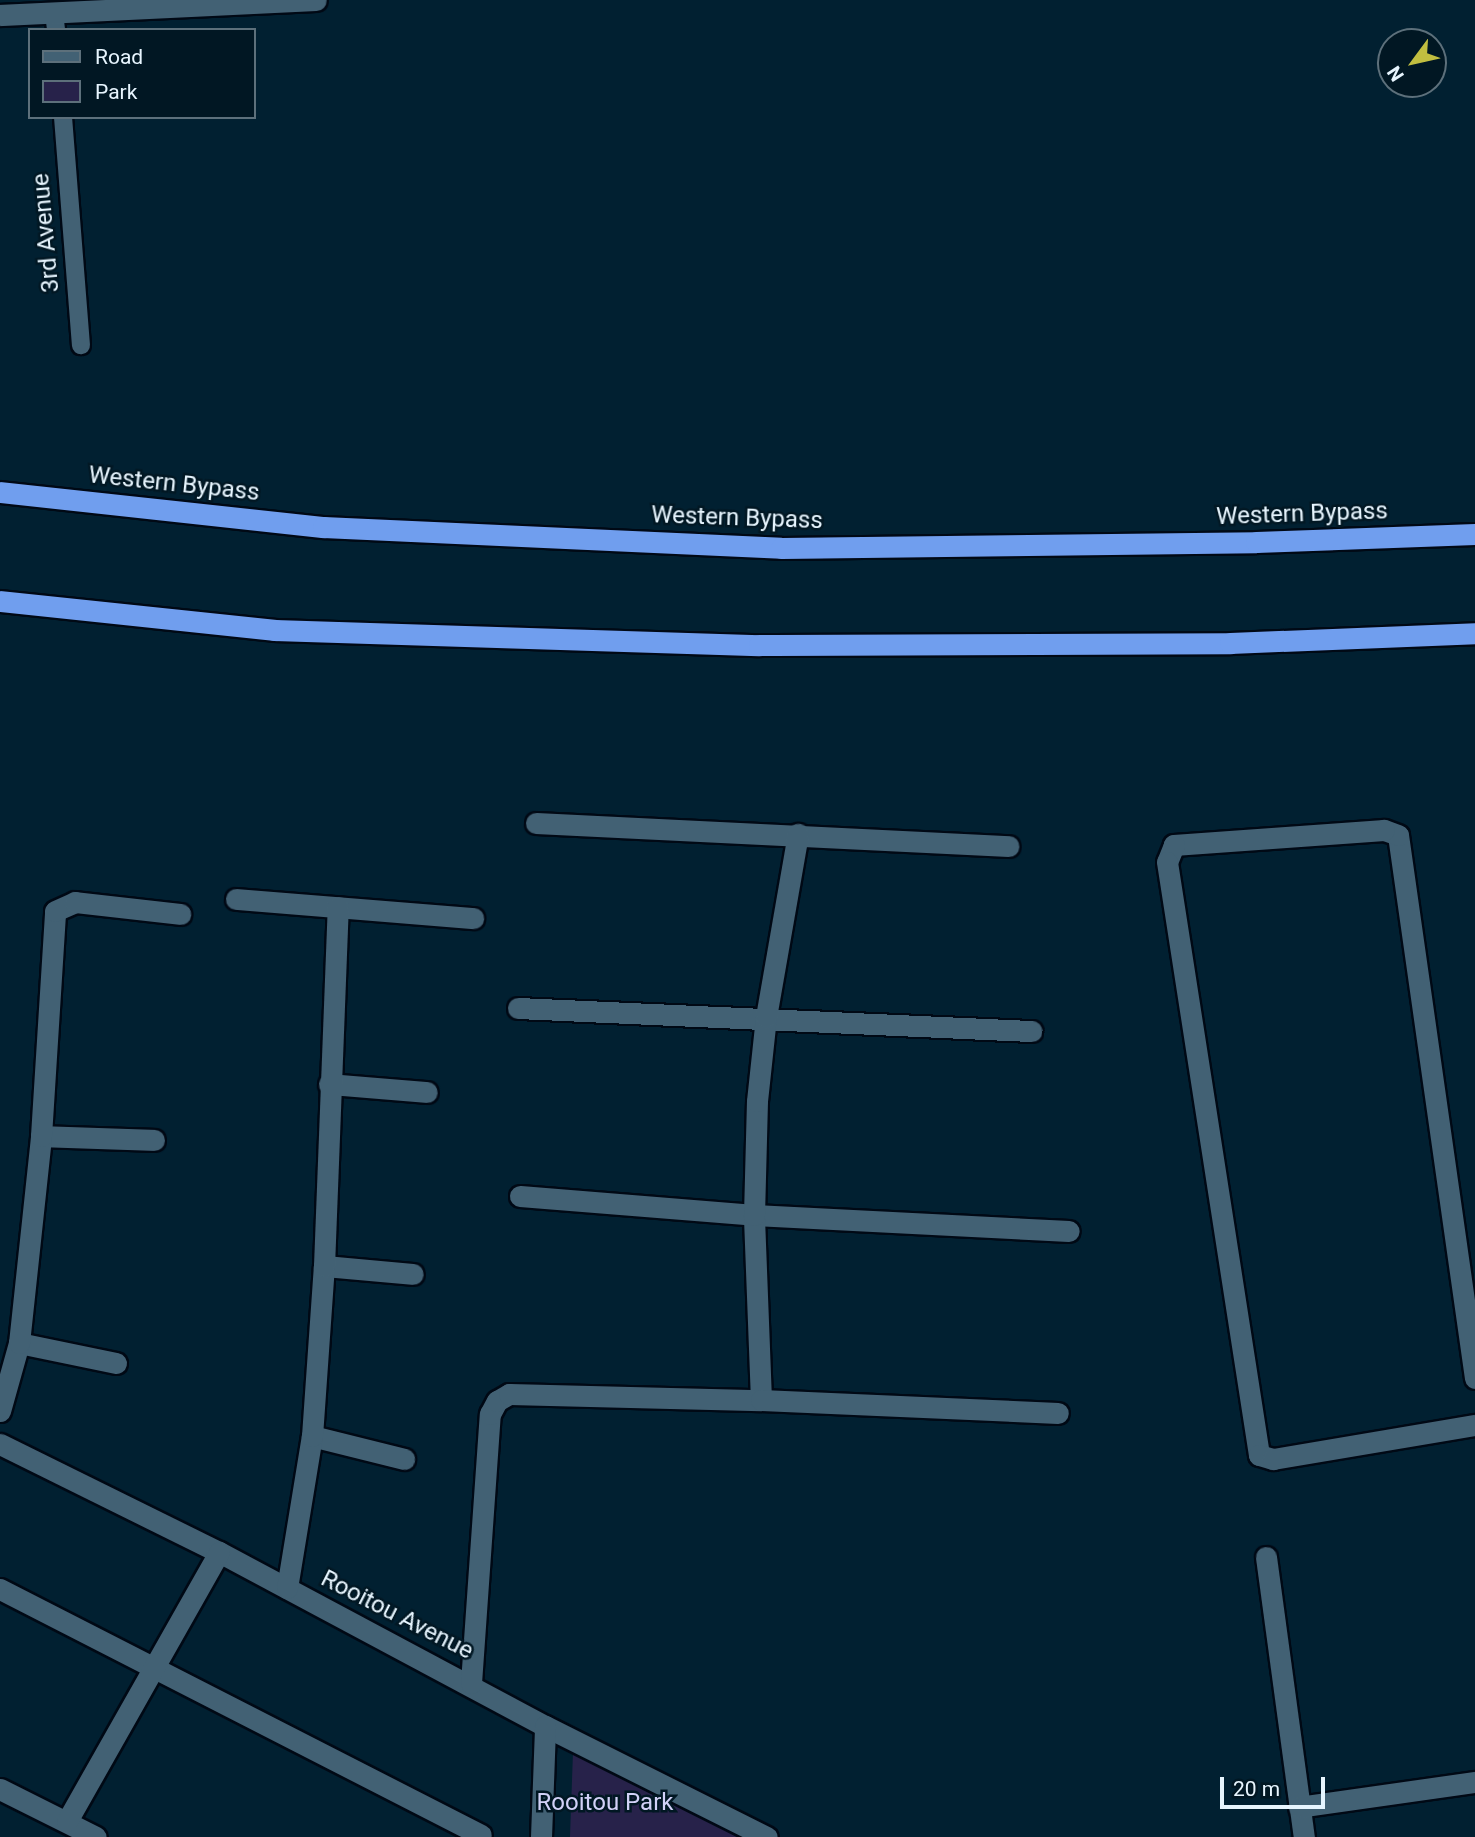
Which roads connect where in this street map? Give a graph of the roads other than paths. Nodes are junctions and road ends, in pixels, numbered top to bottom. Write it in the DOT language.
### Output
graph roads {
  1 [pos="316,0"];
  2 [pos="55,14"];
  3 [pos="0,15"];
  4 [pos="63,119"];
  5 [pos="81,345"];
  6 [pos="0,492"];
  7 [pos="1475,534"];
  8 [pos="0,601"];
  9 [pos="1475,633"];
  10 [pos="536,823"];
  11 [pos="799,834"];
  12 [pos="1008,846"];
  13 [pos="236,899"];
  14 [pos="338,907"];
  15 [pos="180,914"];
  16 [pos="473,918"];
  17 [pos="518,1008"];
  18 [pos="766,1017"];
  19 [pos="1031,1031"];
  20 [pos="329,1084"];
  21 [pos="427,1091"];
  22 [pos="41,1136"];
  23 [pos="154,1140"];
  24 [pos="520,1196"];
  25 [pos="754,1214"];
  26 [pos="1069,1231"];
  27 [pos="324,1266"];
  28 [pos="413,1274"];
  29 [pos="19,1343"];
  30 [pos="116,1363"];
  31 [pos="1475,1378"];
  32 [pos="761,1399"];
  33 [pos="0,1410"];
  34 [pos="1058,1413"];
  35 [pos="1475,1425"];
  36 [pos="312,1436"];
  37 [pos="0,1444"];
  38 [pos="404,1459"];
  39 [pos="219,1552"];
  40 [pos="1266,1558"];
  41 [pos="287,1588"];
  42 [pos="0,1589"];
  43 [pos="151,1669"];
  44 [pos="471,1683"];
  45 [pos="545,1726"];
  46 [pos="1475,1782"];
  47 [pos="0,1788"];
  48 [pos="1299,1807"];
  49 [pos="67,1821"];
  50 [pos="481,1835"];
  51 [pos="96,1837"];
  52 [pos="541,1837"];
  53 [pos="767,1837"];
  54 [pos="1304,1837"];
  1 -- 2 [label="street"];
  2 -- 3 [label="street"];
  4 -- 5 [label="lane, 3rd Avenue"];
  6 -- 7 [label="highway, Western Bypass"];
  8 -- 9 [label="highway"];
  10 -- 11 [label="street"];
  11 -- 12 [label="street"];
  11 -- 18 [label="street"];
  13 -- 14 [label="street"];
  14 -- 16 [label="street"];
  14 -- 20 [label="street"];
  15 -- 22 [label="street"];
  17 -- 18 [label="street"];
  18 -- 19 [label="street"];
  18 -- 25 [label="street"];
  20 -- 21 [label="street"];
  20 -- 27 [label="street"];
  22 -- 23 [label="street"];
  22 -- 29 [label="street"];
  24 -- 25 [label="street"];
  25 -- 26 [label="street"];
  25 -- 32 [label="street"];
  27 -- 28 [label="street"];
  27 -- 36 [label="street"];
  29 -- 30 [label="street"];
  29 -- 33 [label="street"];
  31 -- 35 [label="street"];
  32 -- 34 [label="street"];
  32 -- 44 [label="street"];
  36 -- 38 [label="street"];
  36 -- 41 [label="street"];
  37 -- 39 [label="street, Rooitou Avenue"];
  39 -- 41 [label="street, Rooitou Avenue"];
  39 -- 43 [label="street"];
  40 -- 48 [label="street"];
  41 -- 44 [label="street, Rooitou Avenue"];
  42 -- 43 [label="street"];
  43 -- 49 [label="street"];
  43 -- 50 [label="street"];
  44 -- 45 [label="street, Rooitou Avenue"];
  45 -- 52 [label="street"];
  45 -- 53 [label="street, Rooitou Avenue"];
  46 -- 48 [label="street"];
  47 -- 49 [label="street"];
  48 -- 54 [label="street"];
  49 -- 51 [label="street"];
}
